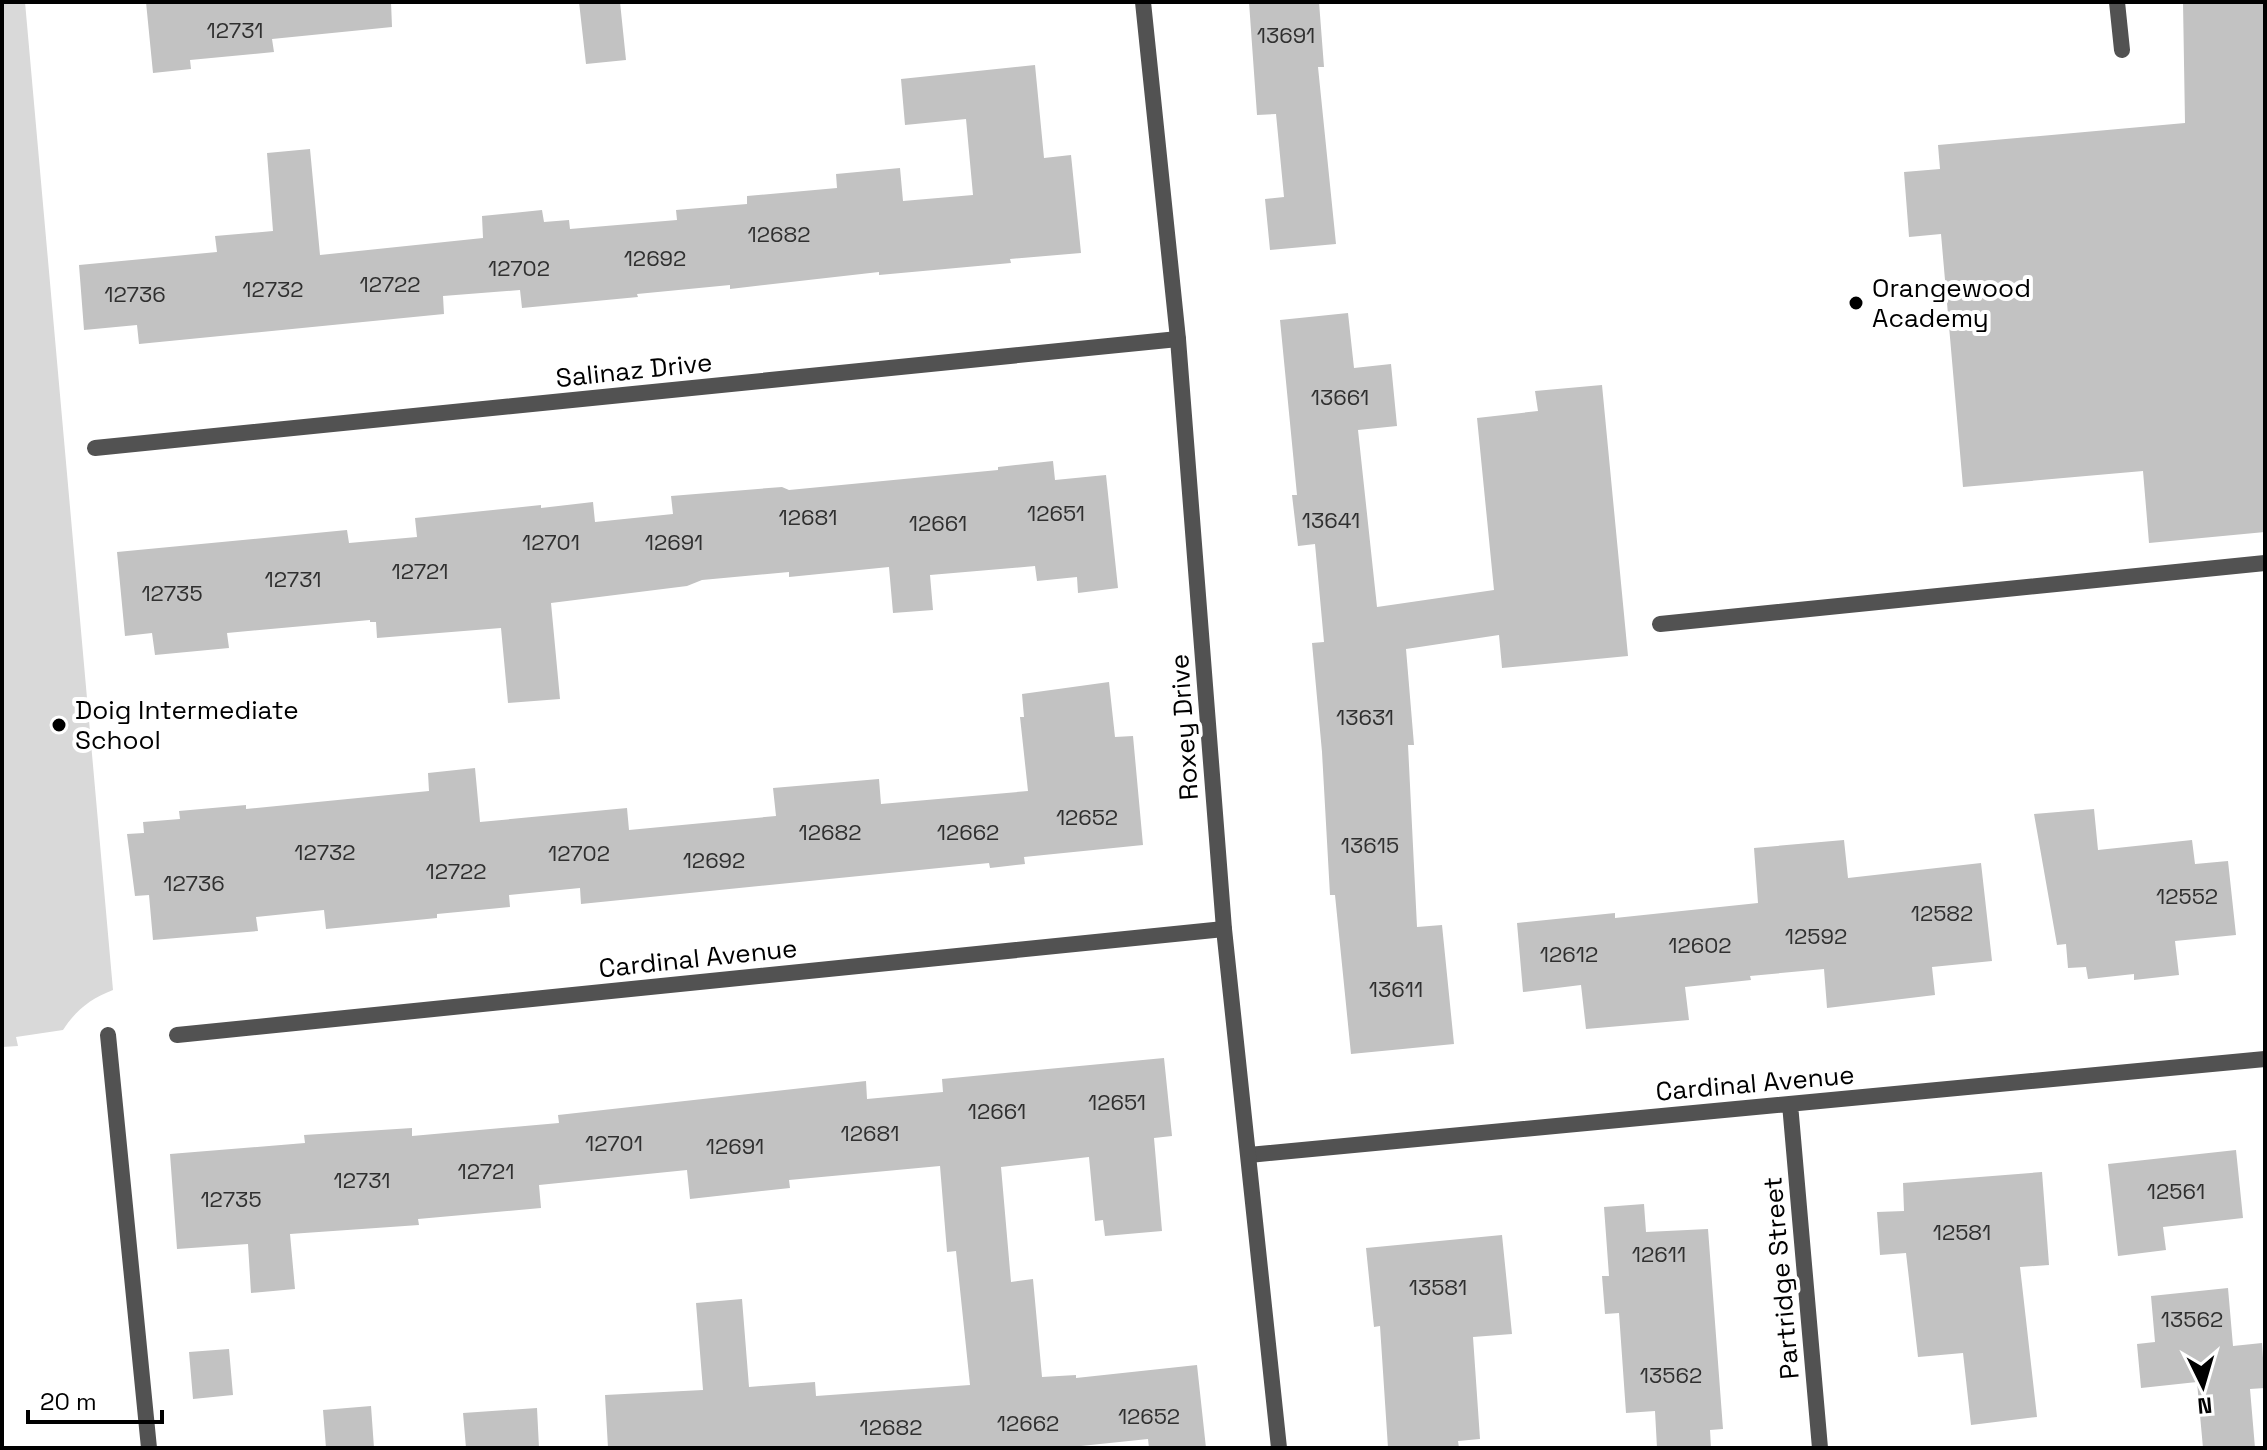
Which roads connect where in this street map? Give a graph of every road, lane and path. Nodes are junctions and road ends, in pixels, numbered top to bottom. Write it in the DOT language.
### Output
graph roads {
  1 [pos="1143,2"];
  2 [pos="2117,2"];
  3 [pos="2122,50"];
  4 [pos="1178,339"];
  5 [pos="95,448"];
  6 [pos="2265,563"];
  7 [pos="1660,624"];
  8 [pos="1224,929"];
  9 [pos="108,1035"];
  10 [pos="177,1035"];
  11 [pos="2265,1059"];
  12 [pos="1790,1104"];
  13 [pos="1249,1155"];
  14 [pos="149,1448"];
  15 [pos="1279,1448"];
  16 [pos="1820,1448"];
  1 -- 4 [label="street, Roxey Drive"];
  2 -- 3 [label="street"];
  4 -- 5 [label="street, Salinaz Drive"];
  4 -- 8 [label="street, Roxey Drive"];
  6 -- 7 [label="street"];
  8 -- 10 [label="street, Cardinal Avenue"];
  8 -- 13 [label="street, Roxey Drive"];
  9 -- 14 [label="street"];
  11 -- 12 [label="street, Cardinal Avenue"];
  12 -- 13 [label="street, Cardinal Avenue"];
  12 -- 16 [label="street, Partridge Street"];
  13 -- 15 [label="street, Roxey Drive"];
}
